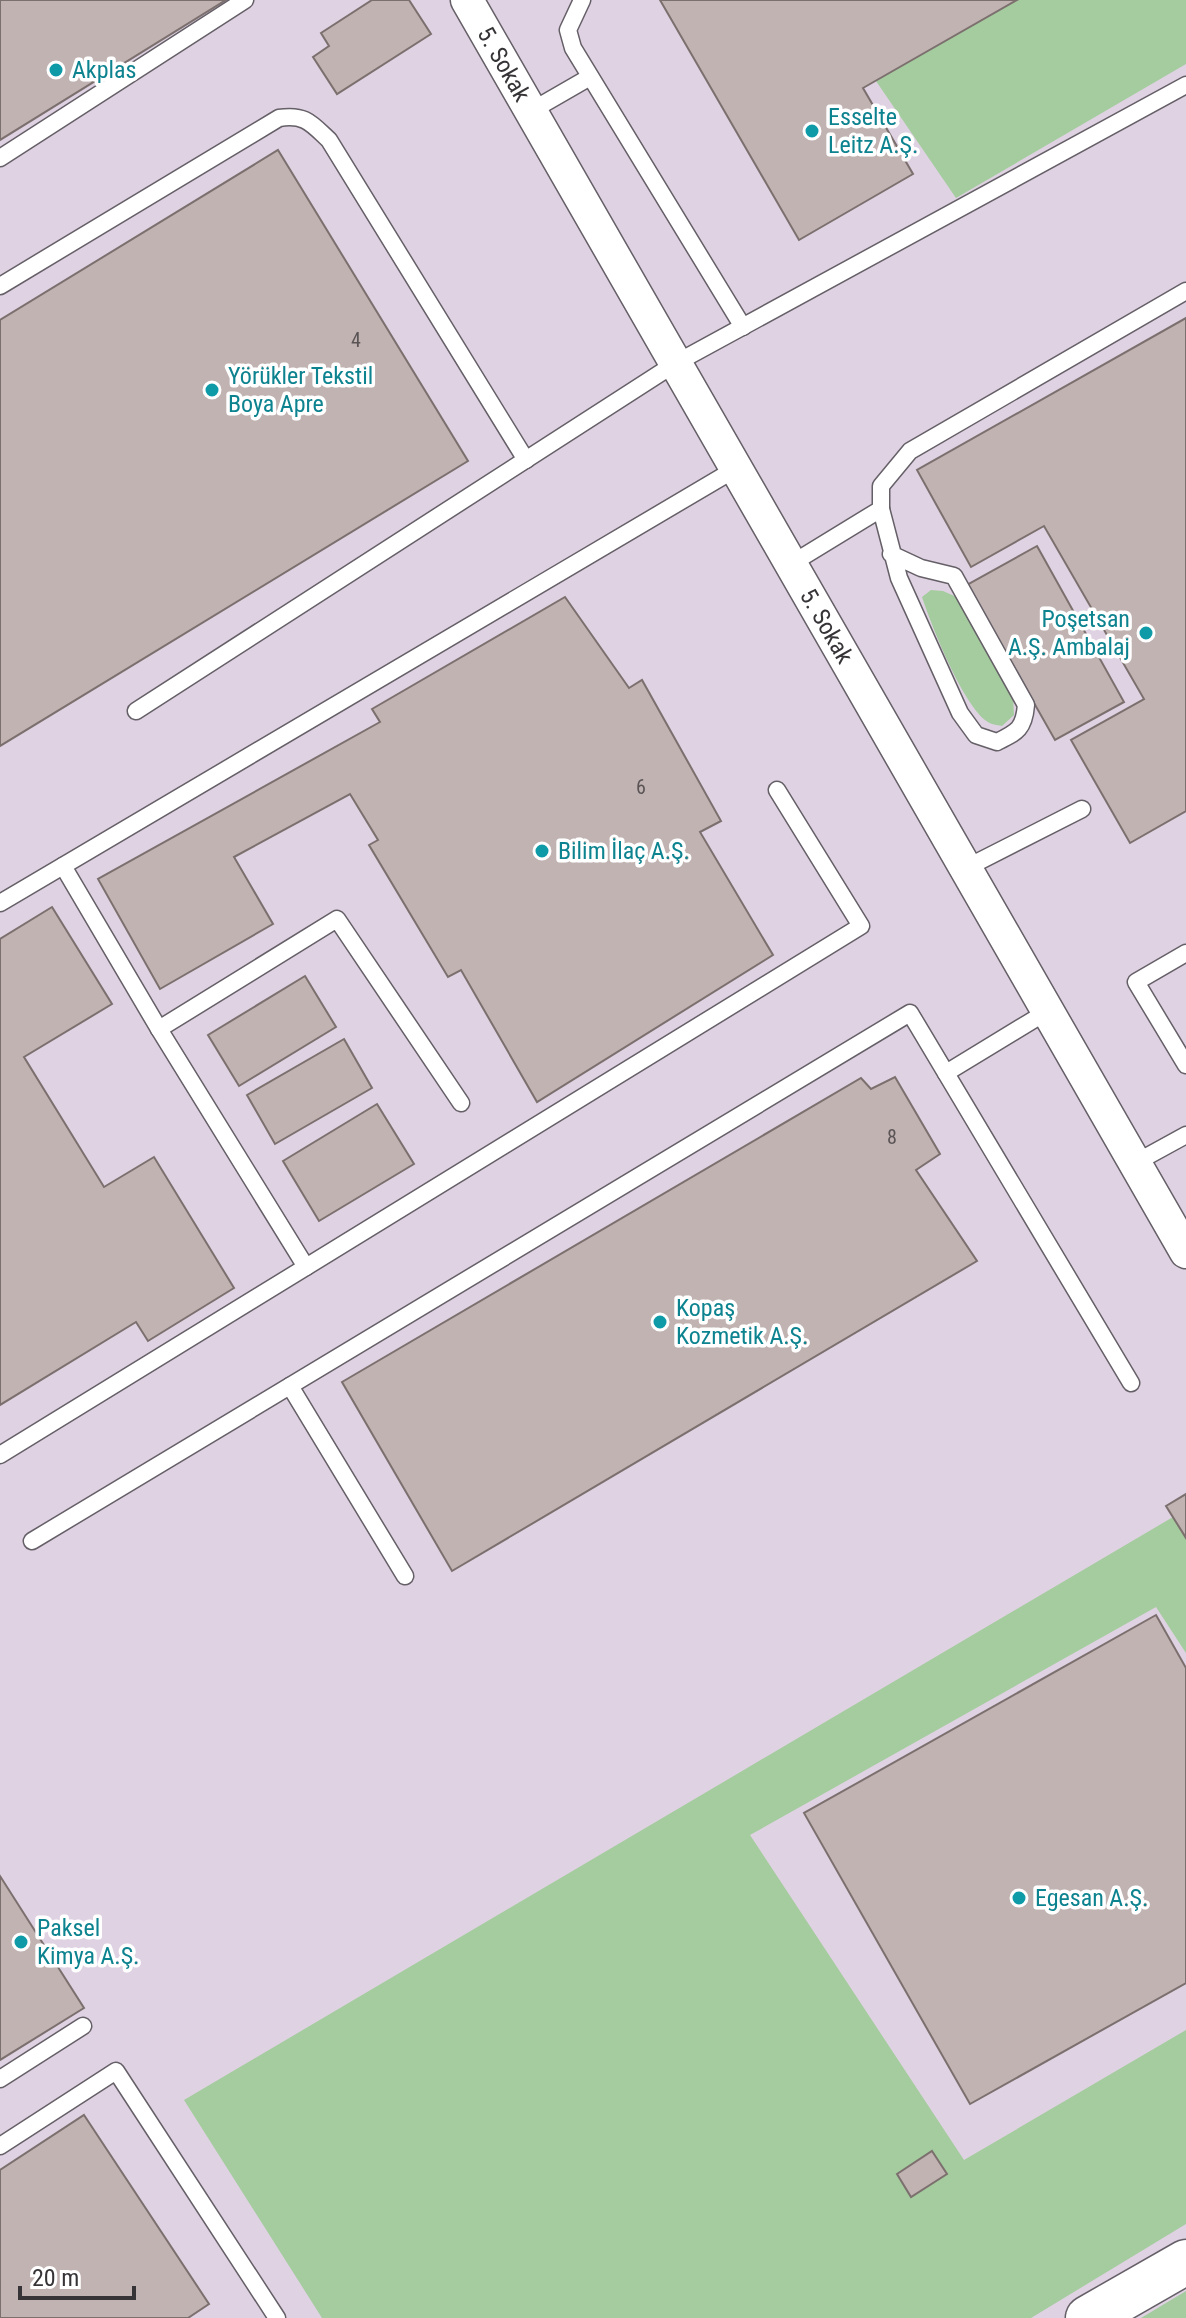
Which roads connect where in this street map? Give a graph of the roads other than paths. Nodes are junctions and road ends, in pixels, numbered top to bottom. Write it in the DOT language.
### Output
graph roads {
  1 [pos="245,0"];
  2 [pos="467,0"];
  3 [pos="582,0"];
  4 [pos="590,77"];
  5 [pos="1186,85"];
  6 [pos="531,111"];
  7 [pos="0,158"];
  8 [pos="0,286"];
  9 [pos="1186,291"];
  10 [pos="743,327"];
  11 [pos="676,363"];
  12 [pos="526,460"];
  13 [pos="737,468"];
  14 [pos="881,509"];
  15 [pos="891,554"];
  16 [pos="791,564"];
  17 [pos="136,711"];
  18 [pos="777,790"];
  19 [pos="1082,809"];
  20 [pos="63,866"];
  21 [pos="966,868"];
  22 [pos="0,903"];
  23 [pos="1186,953"];
  24 [pos="1048,1011"];
  25 [pos="159,1029"];
  26 [pos="1186,1065"];
  27 [pos="946,1073"];
  28 [pos="461,1103"];
  29 [pos="1186,1135"];
  30 [pos="1135,1163"];
  31 [pos="1186,1252"];
  32 [pos="306,1267"];
  33 [pos="1131,1383"];
  34 [pos="290,1386"];
  35 [pos="0,1455"];
  36 [pos="32,1541"];
  37 [pos="405,1576"];
  38 [pos="83,2026"];
  39 [pos="0,2079"];
  40 [pos="0,2146"];
  41 [pos="1186,2262"];
  42 [pos="277,2318"];
  43 [pos="1088,2318"];
  1 -- 7 [label="lane"];
  2 -- 6 [label="street, 5. Sokak"];
  3 -- 4 [label="lane"];
  4 -- 6 [label="lane"];
  4 -- 10 [label="lane"];
  5 -- 10 [label="lane"];
  6 -- 11 [label="street, 5. Sokak"];
  8 -- 12 [label="lane"];
  9 -- 14 [label="lane"];
  10 -- 11 [label="lane"];
  11 -- 12 [label="lane"];
  11 -- 13 [label="street, 5. Sokak"];
  12 -- 17 [label="lane"];
  13 -- 16 [label="street, 5. Sokak"];
  13 -- 20 [label="lane"];
  14 -- 15 [label="lane"];
  14 -- 16 [label="lane"];
  15 -- 15 [label="lane"];
  16 -- 21 [label="street, 5. Sokak"];
  18 -- 32 [label="lane"];
  19 -- 21 [label="lane"];
  20 -- 22 [label="lane"];
  20 -- 25 [label="lane"];
  21 -- 24 [label="street, 5. Sokak"];
  23 -- 26 [label="lane"];
  24 -- 27 [label="lane"];
  24 -- 30 [label="street, 5. Sokak"];
  25 -- 28 [label="lane"];
  25 -- 32 [label="lane"];
  27 -- 33 [label="lane"];
  27 -- 34 [label="lane"];
  29 -- 30 [label="lane"];
  30 -- 31 [label="street, 5. Sokak"];
  32 -- 35 [label="lane"];
  34 -- 36 [label="lane"];
  34 -- 37 [label="lane"];
  38 -- 39 [label="lane"];
  40 -- 42 [label="lane"];
  41 -- 43 [label="main road"];
}
